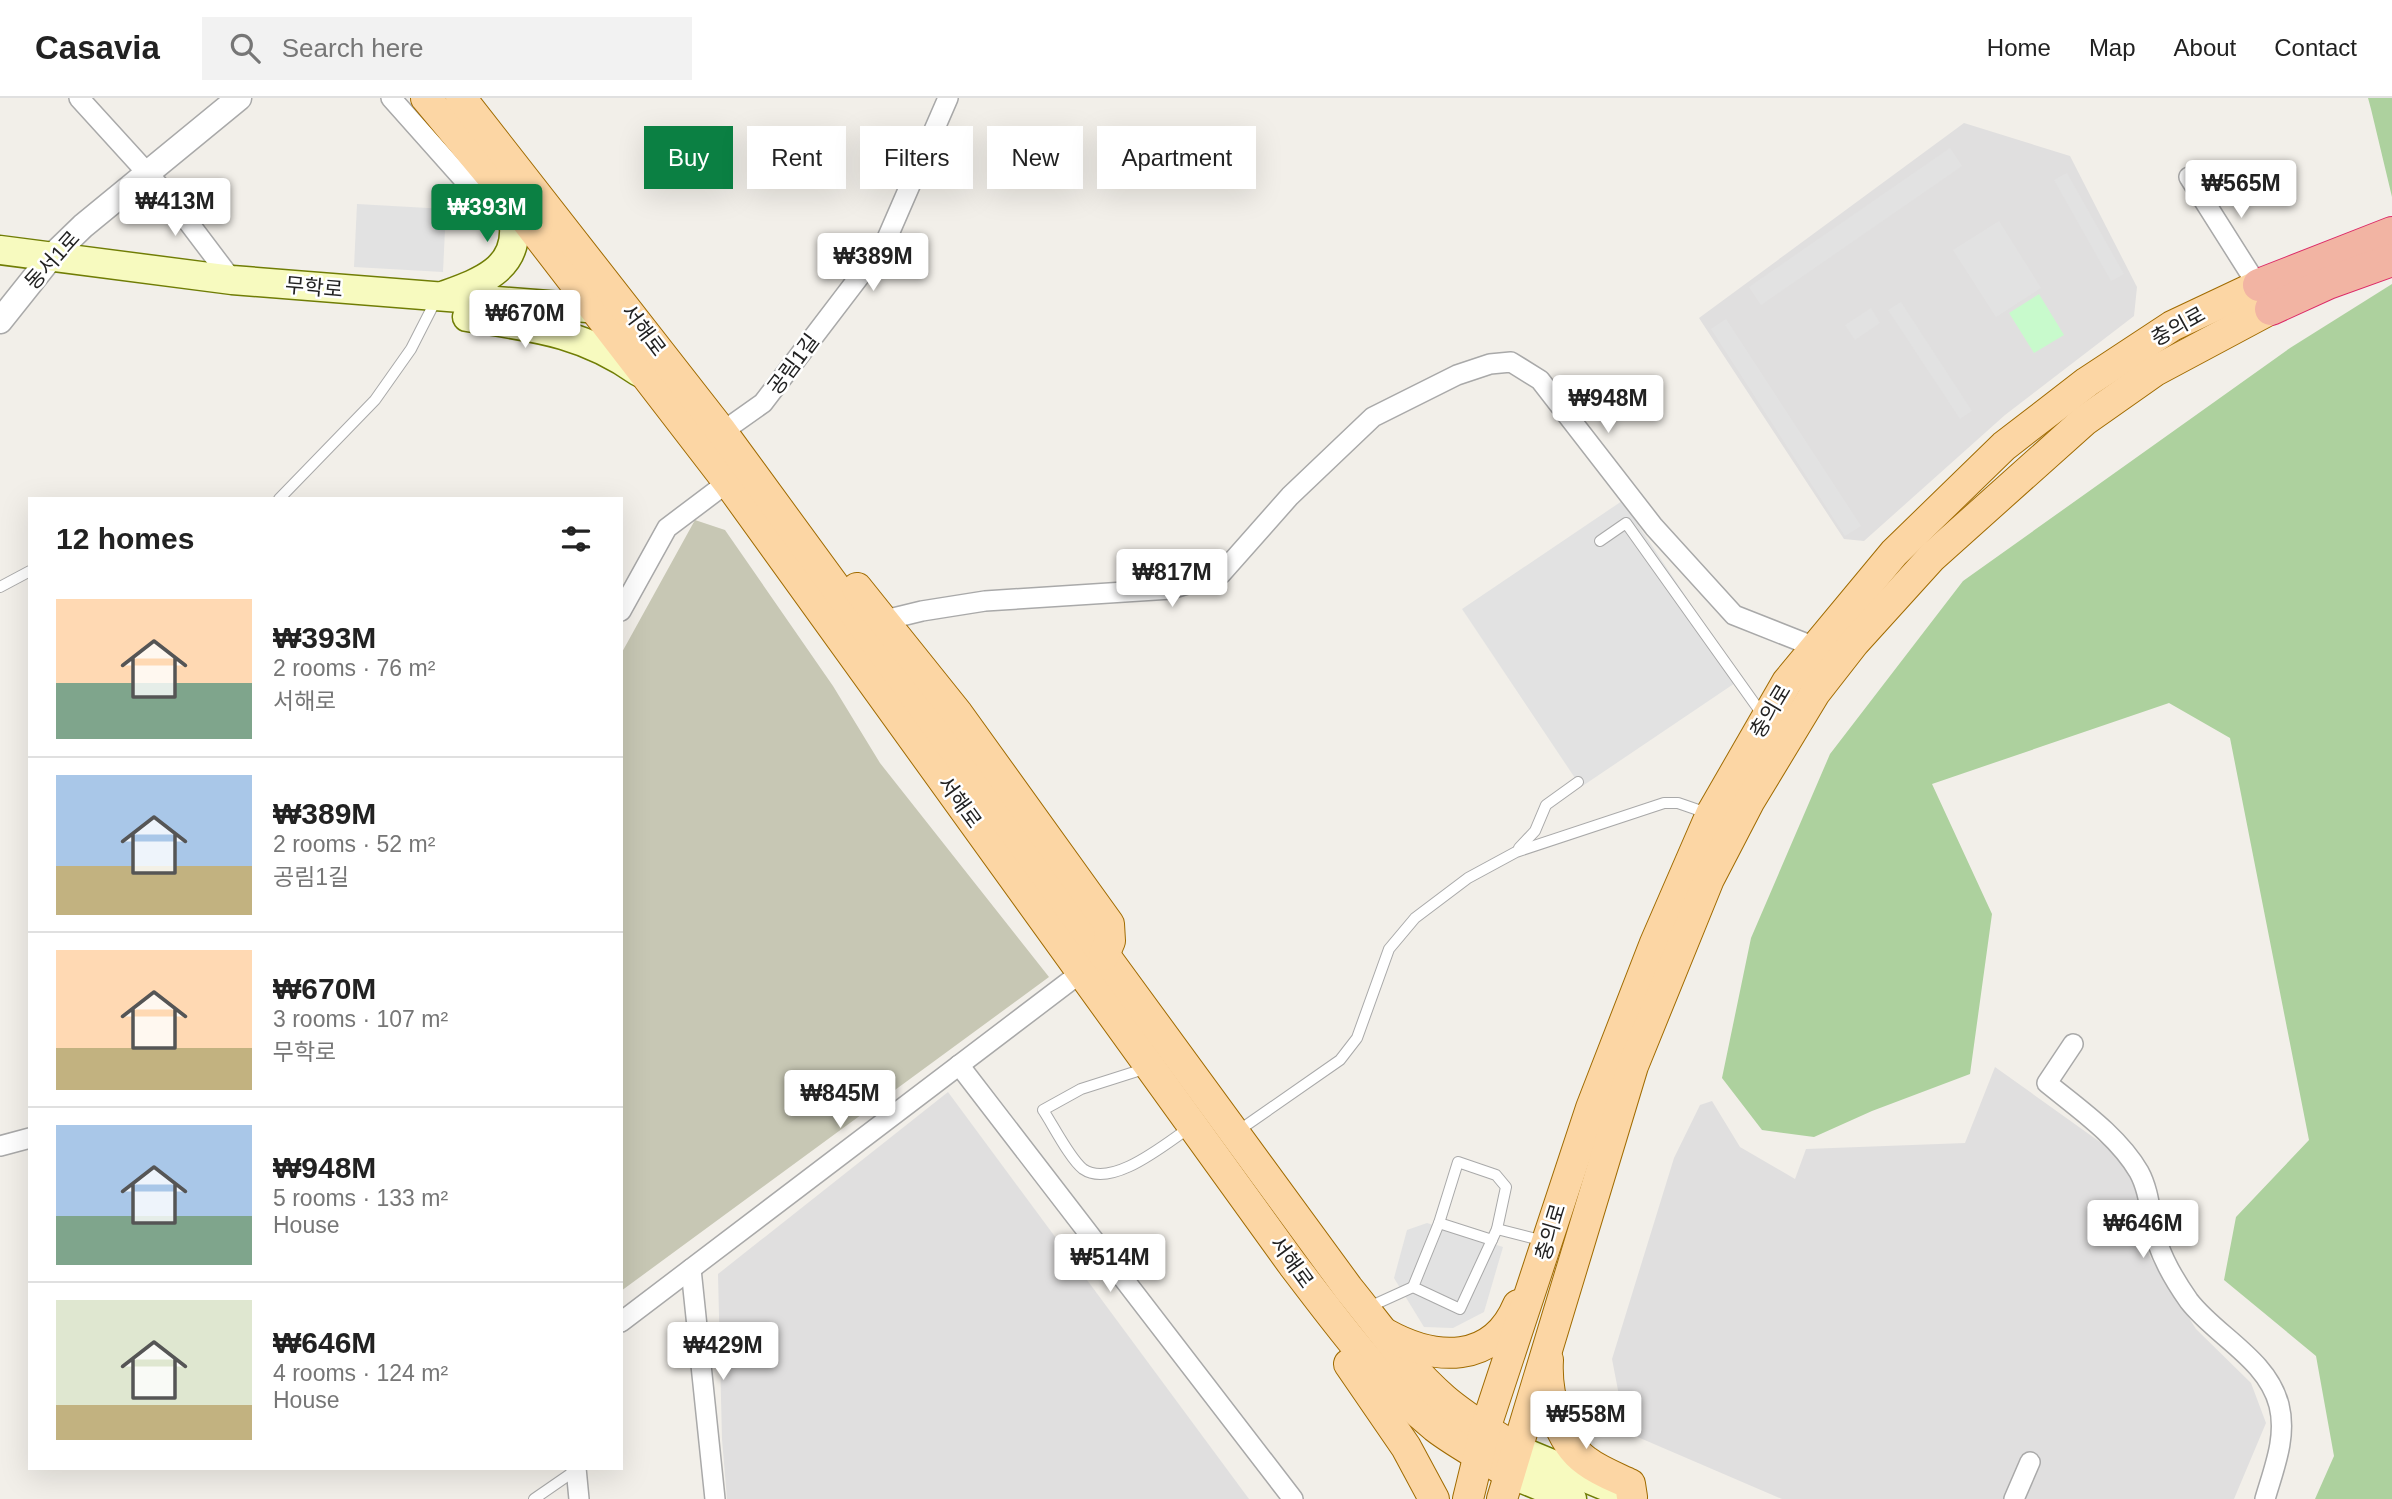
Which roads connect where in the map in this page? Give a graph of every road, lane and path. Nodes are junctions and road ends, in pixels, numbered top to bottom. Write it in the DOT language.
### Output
graph roads {
  1 [pos="79,98"];
  2 [pos="239,98"];
  3 [pos="391,98"];
  4 [pos="426,98"];
  5 [pos="461,98"];
  6 [pos="948,98"];
  7 [pos="147,173"];
  8 [pos="2189,177"];
  9 [pos="506,194"];
  10 [pos="2392,233"];
  11 [pos="0,250"];
  12 [pos="51,257"];
  13 [pos="2392,260"];
  14 [pos="232,280"];
  15 [pos="2265,297"];
  16 [pos="437,298"];
  17 [pos="594,309"];
  18 [pos="629,310"];
  19 [pos="0,321"];
  20 [pos="647,378"];
  21 [pos="722,432"];
  22 [pos="728,482"];
  23 [pos="1950,496"];
  24 [pos="281,497"];
  25 [pos="1971,520"];
  26 [pos="1601,541"];
  27 [pos="28,572"];
  28 [pos="0,587"];
  29 [pos="623,607"];
  30 [pos="885,620"];
  31 [pos="1815,648"];
  32 [pos="1765,718"];
  33 [pos="1578,782"];
  34 [pos="1711,814"];
  35 [pos="1516,852"];
  36 [pos="1094,963"];
  37 [pos="2073,1044"];
  38 [pos="959,1065"];
  39 [pos="1151,1067"];
  40 [pos="1193,1126"];
  41 [pos="1235,1133"];
  42 [pos="28,1139"];
  43 [pos="0,1146"];
  44 [pos="1440,1223"];
  45 [pos="1497,1228"];
  46 [pos="1492,1240"];
  47 [pos="1543,1254"];
  48 [pos="1293,1265"];
  49 [pos="691,1269"];
  50 [pos="1573,1273"];
  51 [pos="1413,1287"];
  52 [pos="1366,1309"];
  53 [pos="623,1320"];
  54 [pos="1385,1334"];
  55 [pos="1551,1336"];
  56 [pos="1358,1350"];
  57 [pos="1482,1442"];
  58 [pos="2030,1462"];
  59 [pos="575,1470"];
  60 [pos="576,1470"];
  61 [pos="1509,1474"];
  62 [pos="1428,1494"];
  63 [pos="1632,1498"];
  64 [pos="534,1499"];
  65 [pos="579,1499"];
  66 [pos="715,1499"];
  67 [pos="1293,1499"];
  68 [pos="1468,1499"];
  69 [pos="1572,1499"];
  70 [pos="2014,1499"];
  71 [pos="2265,1499"];
  1 -- 7 [label="street"];
  2 -- 7 [label="street, 동서1로"];
  3 -- 9 [label="street"];
  4 -- 9 [label="main road, 서해로"];
  5 -- 18 [label="main road, 서해로"];
  6 -- 21 [label="street, 공림1길"];
  7 -- 12 [label="street, 동서1로"];
  7 -- 14 [label="street"];
  8 -- 15 [label="street"];
  9 -- 16 [label="main road"];
  9 -- 17 [label="main road, 서해로"];
  10 -- 15 [label="highway, 충의로"];
  11 -- 12 [label="main road, 무학로"];
  12 -- 14 [label="main road, 무학로"];
  12 -- 19 [label="street, 동서1로"];
  13 -- 15 [label="highway, 충의로"];
  14 -- 16 [label="main road, 무학로"];
  15 -- 23 [label="main road, 충의로"];
  15 -- 25 [label="main road, 충의로"];
  16 -- 17 [label="main road, 무학로"];
  16 -- 20 [label="main road"];
  16 -- 24 [label="lane"];
  17 -- 18 [label="main road, 무학로"];
  17 -- 20 [label="main road, 서해로"];
  18 -- 21 [label="main road, 서해로"];
  20 -- 22 [label="main road, 서해로"];
  21 -- 30 [label="main road"];
  21 -- 36 [label="main road, 서해로"];
  22 -- 29 [label="street"];
  22 -- 36 [label="main road, 서해로"];
  23 -- 25 [label="main road"];
  23 -- 31 [label="main road, 충의로"];
  25 -- 50 [label="main road, 충의로"];
  26 -- 32 [label="lane"];
  27 -- 28 [label="lane"];
  30 -- 31 [label="street"];
  30 -- 36 [label="main road"];
  31 -- 32 [label="main road, 충의로"];
  32 -- 34 [label="main road, 충의로"];
  33 -- 35 [label="lane"];
  34 -- 35 [label="lane"];
  34 -- 47 [label="main road, 충의로"];
  35 -- 41 [label="lane"];
  36 -- 38 [label="street"];
  36 -- 39 [label="main road, 서해로"];
  36 -- 41 [label="main road, 서해로"];
  37 -- 71 [label="street"];
  38 -- 49 [label="street"];
  38 -- 67 [label="street"];
  39 -- 40 [label="main road, 서해로"];
  39 -- 40 [label="lane"];
  40 -- 48 [label="main road, 서해로"];
  41 -- 52 [label="main road, 서해로"];
  42 -- 43 [label="street"];
  44 -- 45 [label="lane"];
  44 -- 46 [label="lane"];
  44 -- 51 [label="lane"];
  45 -- 46 [label="lane"];
  45 -- 47 [label="lane"];
  46 -- 51 [label="lane"];
  47 -- 50 [label="main road"];
  47 -- 54 [label="main road"];
  47 -- 57 [label="main road, 충의로"];
  48 -- 56 [label="main road, 서해로"];
  48 -- 62 [label="main road"];
  49 -- 53 [label="street"];
  49 -- 66 [label="street"];
  50 -- 55 [label="main road, 충의로"];
  51 -- 52 [label="lane"];
  52 -- 54 [label="main road, 서해로"];
  54 -- 56 [label="main road"];
  54 -- 57 [label="main road, 서해로"];
  55 -- 61 [label="main road, 충의로"];
  55 -- 63 [label="main road"];
  56 -- 57 [label="main road, 서해로"];
  57 -- 61 [label="main road"];
  57 -- 68 [label="main road"];
  58 -- 70 [label="street"];
  59 -- 64 [label="lane"];
  60 -- 65 [label="street"];
  61 -- 63 [label="main road"];
  61 -- 69 [label="main road"];
}
